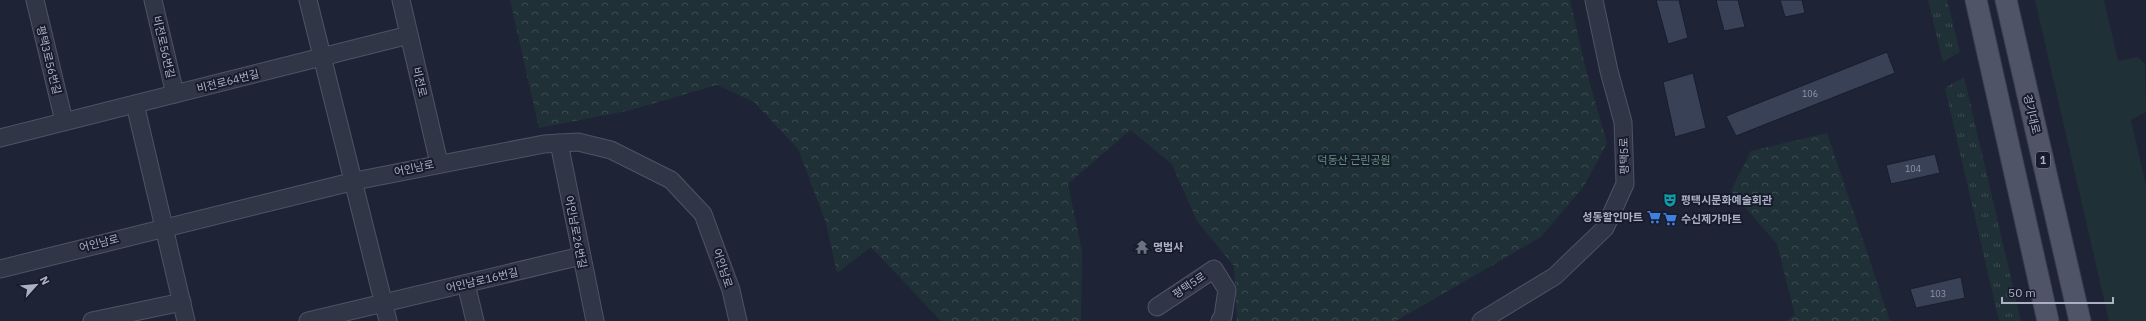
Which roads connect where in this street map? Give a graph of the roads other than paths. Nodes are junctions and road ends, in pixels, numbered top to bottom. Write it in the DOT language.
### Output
graph roads {
  1 [pos="35,0"];
  2 [pos="153,0"];
  3 [pos="308,0"];
  4 [pos="401,0"];
  5 [pos="1594,0"];
  6 [pos="1976,0"];
  7 [pos="2006,0"];
  8 [pos="409,35"];
  9 [pos="322,58"];
  10 [pos="175,94"];
  11 [pos="135,104"];
  12 [pos="64,121"];
  13 [pos="0,138"];
  14 [pos="559,143"];
  15 [pos="439,163"];
  16 [pos="355,181"];
  17 [pos="164,227"];
  18 [pos="581,256"];
  19 [pos="0,269"];
  20 [pos="466,284"];
  21 [pos="182,302"];
  22 [pos="383,302"];
  23 [pos="1157,307"];
  24 [pos="92,321"];
  25 [pos="186,321"];
  26 [pos="308,321"];
  27 [pos="388,321"];
  28 [pos="475,321"];
  29 [pos="595,321"];
  30 [pos="738,321"];
  31 [pos="1220,321"];
  32 [pos="1481,321"];
  33 [pos="2048,321"];
  34 [pos="2080,321"];
  1 -- 12 [label="street, 평택3로56번길"];
  2 -- 10 [label="street, 비전로56번길"];
  3 -- 9 [label="street"];
  4 -- 8 [label="street, 비전로"];
  5 -- 32 [label="street, 평택5로"];
  6 -- 33 [label="main road"];
  7 -- 34 [label="main road, 경기대로 / 1"];
  8 -- 9 [label="street, 비전로64번길"];
  8 -- 15 [label="street, 비전로"];
  9 -- 10 [label="street, 비전로64번길"];
  9 -- 16 [label="street"];
  10 -- 11 [label="street, 비전로64번길"];
  11 -- 12 [label="street, 비전로64번길"];
  11 -- 17 [label="street"];
  12 -- 13 [label="street, 비전로64번길"];
  14 -- 15 [label="street, 어인남로"];
  14 -- 18 [label="street, 어인남로26번길"];
  14 -- 30 [label="street, 어인남로"];
  15 -- 16 [label="street, 어인남로"];
  16 -- 17 [label="street, 어인남로"];
  16 -- 22 [label="street"];
  17 -- 19 [label="street, 어인남로"];
  17 -- 21 [label="street"];
  18 -- 20 [label="street, 어인남로16번길"];
  18 -- 29 [label="street, 어인남로26번길"];
  20 -- 22 [label="street, 어인남로16번길"];
  20 -- 28 [label="street"];
  21 -- 24 [label="street"];
  21 -- 25 [label="street"];
  22 -- 26 [label="street, 어인남로16번길"];
  22 -- 27 [label="street"];
  23 -- 31 [label="street, 평택5로"];
}
